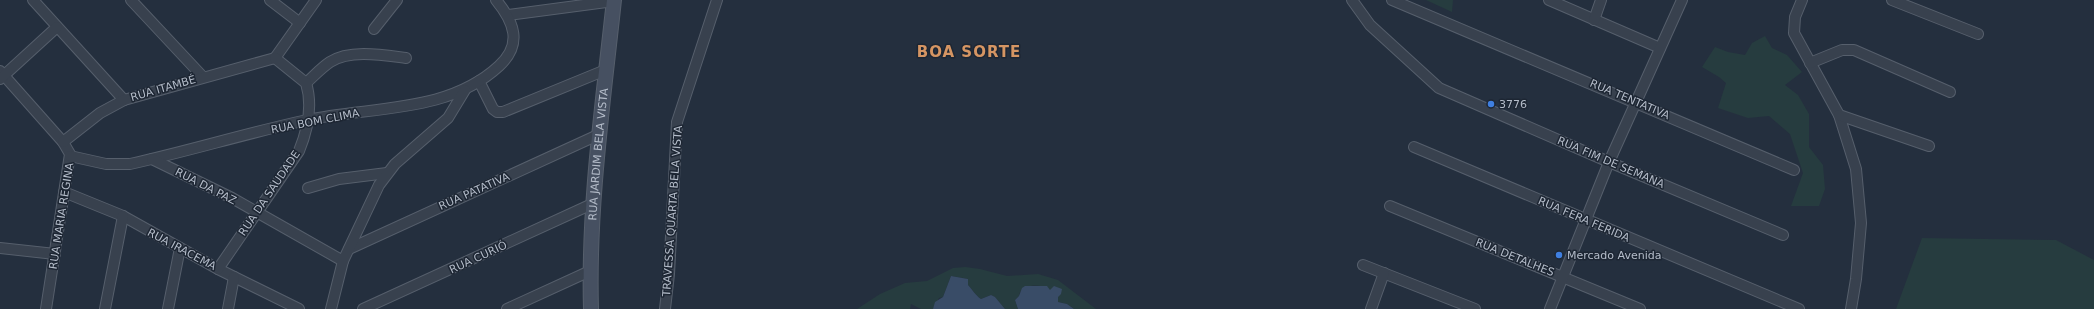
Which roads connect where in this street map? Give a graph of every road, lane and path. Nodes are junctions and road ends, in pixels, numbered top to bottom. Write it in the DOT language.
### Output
graph roads {
  1 [pos="33,0"];
  2 [pos="131,0"];
  3 [pos="270,0"];
  4 [pos="316,0"];
  5 [pos="397,0"];
  6 [pos="496,0"];
  7 [pos="614,0"];
  8 [pos="718,0"];
  9 [pos="1352,0"];
  10 [pos="1392,0"];
  11 [pos="1549,0"];
  12 [pos="1601,0"];
  13 [pos="1682,0"];
  14 [pos="1802,0"];
  15 [pos="1892,0"];
  16 [pos="546,5"];
  17 [pos="508,15"];
  18 [pos="1594,20"];
  19 [pos="300,23"];
  20 [pos="57,27"];
  21 [pos="374,29"];
  22 [pos="1978,34"];
  23 [pos="1660,48"];
  24 [pos="275,58"];
  25 [pos="406,58"];
  26 [pos="1810,63"];
  27 [pos="608,68"];
  28 [pos="1,75"];
  29 [pos="203,77"];
  30 [pos="479,81"];
  31 [pos="306,82"];
  32 [pos="465,90"];
  33 [pos="1950,92"];
  34 [pos="124,100"];
  35 [pos="1635,101"];
  36 [pos="1839,116"];
  37 [pos="308,120"];
  38 [pos="600,134"];
  39 [pos="63,142"];
  40 [pos="1929,146"];
  41 [pos="1414,147"];
  42 [pos="70,156"];
  43 [pos="152,159"];
  44 [pos="1609,162"];
  45 [pos="1794,170"];
  46 [pos="387,173"];
  47 [pos="308,188"];
  48 [pos="64,192"];
  49 [pos="592,204"];
  50 [pos="1390,206"];
  51 [pos="255,212"];
  52 [pos="123,216"];
  53 [pos="1585,219"];
  54 [pos="1783,235"];
  55 [pos="0,248"];
  56 [pos="180,248"];
  57 [pos="349,249"];
  58 [pos="55,254"];
  59 [pos="343,261"];
  60 [pos="1363,265"];
  61 [pos="218,268"];
  62 [pos="590,271"];
  63 [pos="1384,273"];
  64 [pos="234,277"];
  65 [pos="1563,277"];
  66 [pos="46,309"];
  67 [pos="105,309"];
  68 [pos="168,309"];
  69 [pos="228,309"];
  70 [pos="299,309"];
  71 [pos="331,309"];
  72 [pos="363,309"];
  73 [pos="507,309"];
  74 [pos="591,309"];
  75 [pos="665,309"];
  76 [pos="1371,309"];
  77 [pos="1475,309"];
  78 [pos="1550,309"];
  79 [pos="1640,309"];
  80 [pos="1799,309"];
  81 [pos="1851,309"];
  1 -- 20 [label="street"];
  2 -- 29 [label="street"];
  3 -- 19 [label="street"];
  4 -- 19 [label="street"];
  5 -- 21 [label="street"];
  6 -- 17 [label="street"];
  7 -- 16 [label="street"];
  7 -- 27 [label="main road, RUA JARDIM BELA VISTA"];
  8 -- 75 [label="street, TRAVESSA QUARTA BELA VISTA"];
  9 -- 44 [label="street, RUA FIM DE SEMANA"];
  10 -- 35 [label="street, RUA TENTATIVA"];
  11 -- 18 [label="street"];
  12 -- 18 [label="street"];
  13 -- 23 [label="street"];
  14 -- 26 [label="street"];
  15 -- 22 [label="street"];
  16 -- 17 [label="street"];
  17 -- 30 [label="street, RUA BOM CLIMA"];
  18 -- 23 [label="street"];
  19 -- 24 [label="street"];
  20 -- 28 [label="street"];
  20 -- 34 [label="street"];
  23 -- 35 [label="street"];
  24 -- 29 [label="street, RUA ITAMBÉ"];
  24 -- 31 [label="street"];
  25 -- 31 [label="street"];
  26 -- 33 [label="street"];
  26 -- 36 [label="street"];
  27 -- 30 [label="street"];
  27 -- 38 [label="main road, RUA JARDIM BELA VISTA"];
  28 -- 39 [label="street, RUA MARIA REGINA"];
  29 -- 34 [label="street, RUA ITAMBÉ"];
  30 -- 32 [label="street, RUA BOM CLIMA"];
  31 -- 37 [label="street, RUA DA SAUDADE"];
  32 -- 37 [label="street, RUA BOM CLIMA"];
  32 -- 46 [label="street"];
  34 -- 39 [label="street, RUA ITAMBÉ"];
  35 -- 44 [label="street"];
  35 -- 45 [label="street, RUA TENTATIVA"];
  36 -- 40 [label="street"];
  36 -- 81 [label="street"];
  37 -- 43 [label="street, RUA BOM CLIMA"];
  37 -- 51 [label="street, RUA DA SAUDADE"];
  38 -- 49 [label="main road, RUA JARDIM BELA VISTA"];
  38 -- 57 [label="street, RUA PATATIVA"];
  39 -- 42 [label="street, RUA MARIA REGINA"];
  41 -- 53 [label="street, RUA FERA FERIDA"];
  42 -- 43 [label="street, RUA BOM CLIMA"];
  42 -- 48 [label="street, RUA MARIA REGINA"];
  43 -- 51 [label="street, RUA DA PAZ"];
  44 -- 53 [label="street"];
  44 -- 54 [label="street, RUA FIM DE SEMANA"];
  46 -- 47 [label="street"];
  46 -- 57 [label="street"];
  48 -- 52 [label="street, RUA IRACEMA"];
  48 -- 58 [label="street, RUA MARIA REGINA"];
  49 -- 62 [label="main road, RUA JARDIM BELA VISTA"];
  49 -- 72 [label="street, RUA CURIÓ"];
  50 -- 65 [label="street, RUA DETALHES"];
  51 -- 59 [label="street, RUA DA PAZ"];
  51 -- 61 [label="street, RUA DA SAUDADE"];
  52 -- 56 [label="street, RUA IRACEMA"];
  52 -- 67 [label="street"];
  53 -- 65 [label="street"];
  53 -- 80 [label="street, RUA FERA FERIDA"];
  55 -- 58 [label="street"];
  56 -- 61 [label="street, RUA IRACEMA"];
  56 -- 68 [label="street"];
  57 -- 59 [label="street"];
  58 -- 66 [label="street, RUA MARIA REGINA"];
  59 -- 71 [label="street"];
  60 -- 63 [label="street"];
  61 -- 64 [label="street, RUA IRACEMA"];
  62 -- 73 [label="street"];
  62 -- 74 [label="main road, RUA JARDIM BELA VISTA"];
  63 -- 76 [label="street"];
  63 -- 77 [label="street"];
  64 -- 69 [label="street"];
  64 -- 70 [label="street, RUA IRACEMA"];
  65 -- 78 [label="street"];
  65 -- 79 [label="street, RUA DETALHES"];
}
